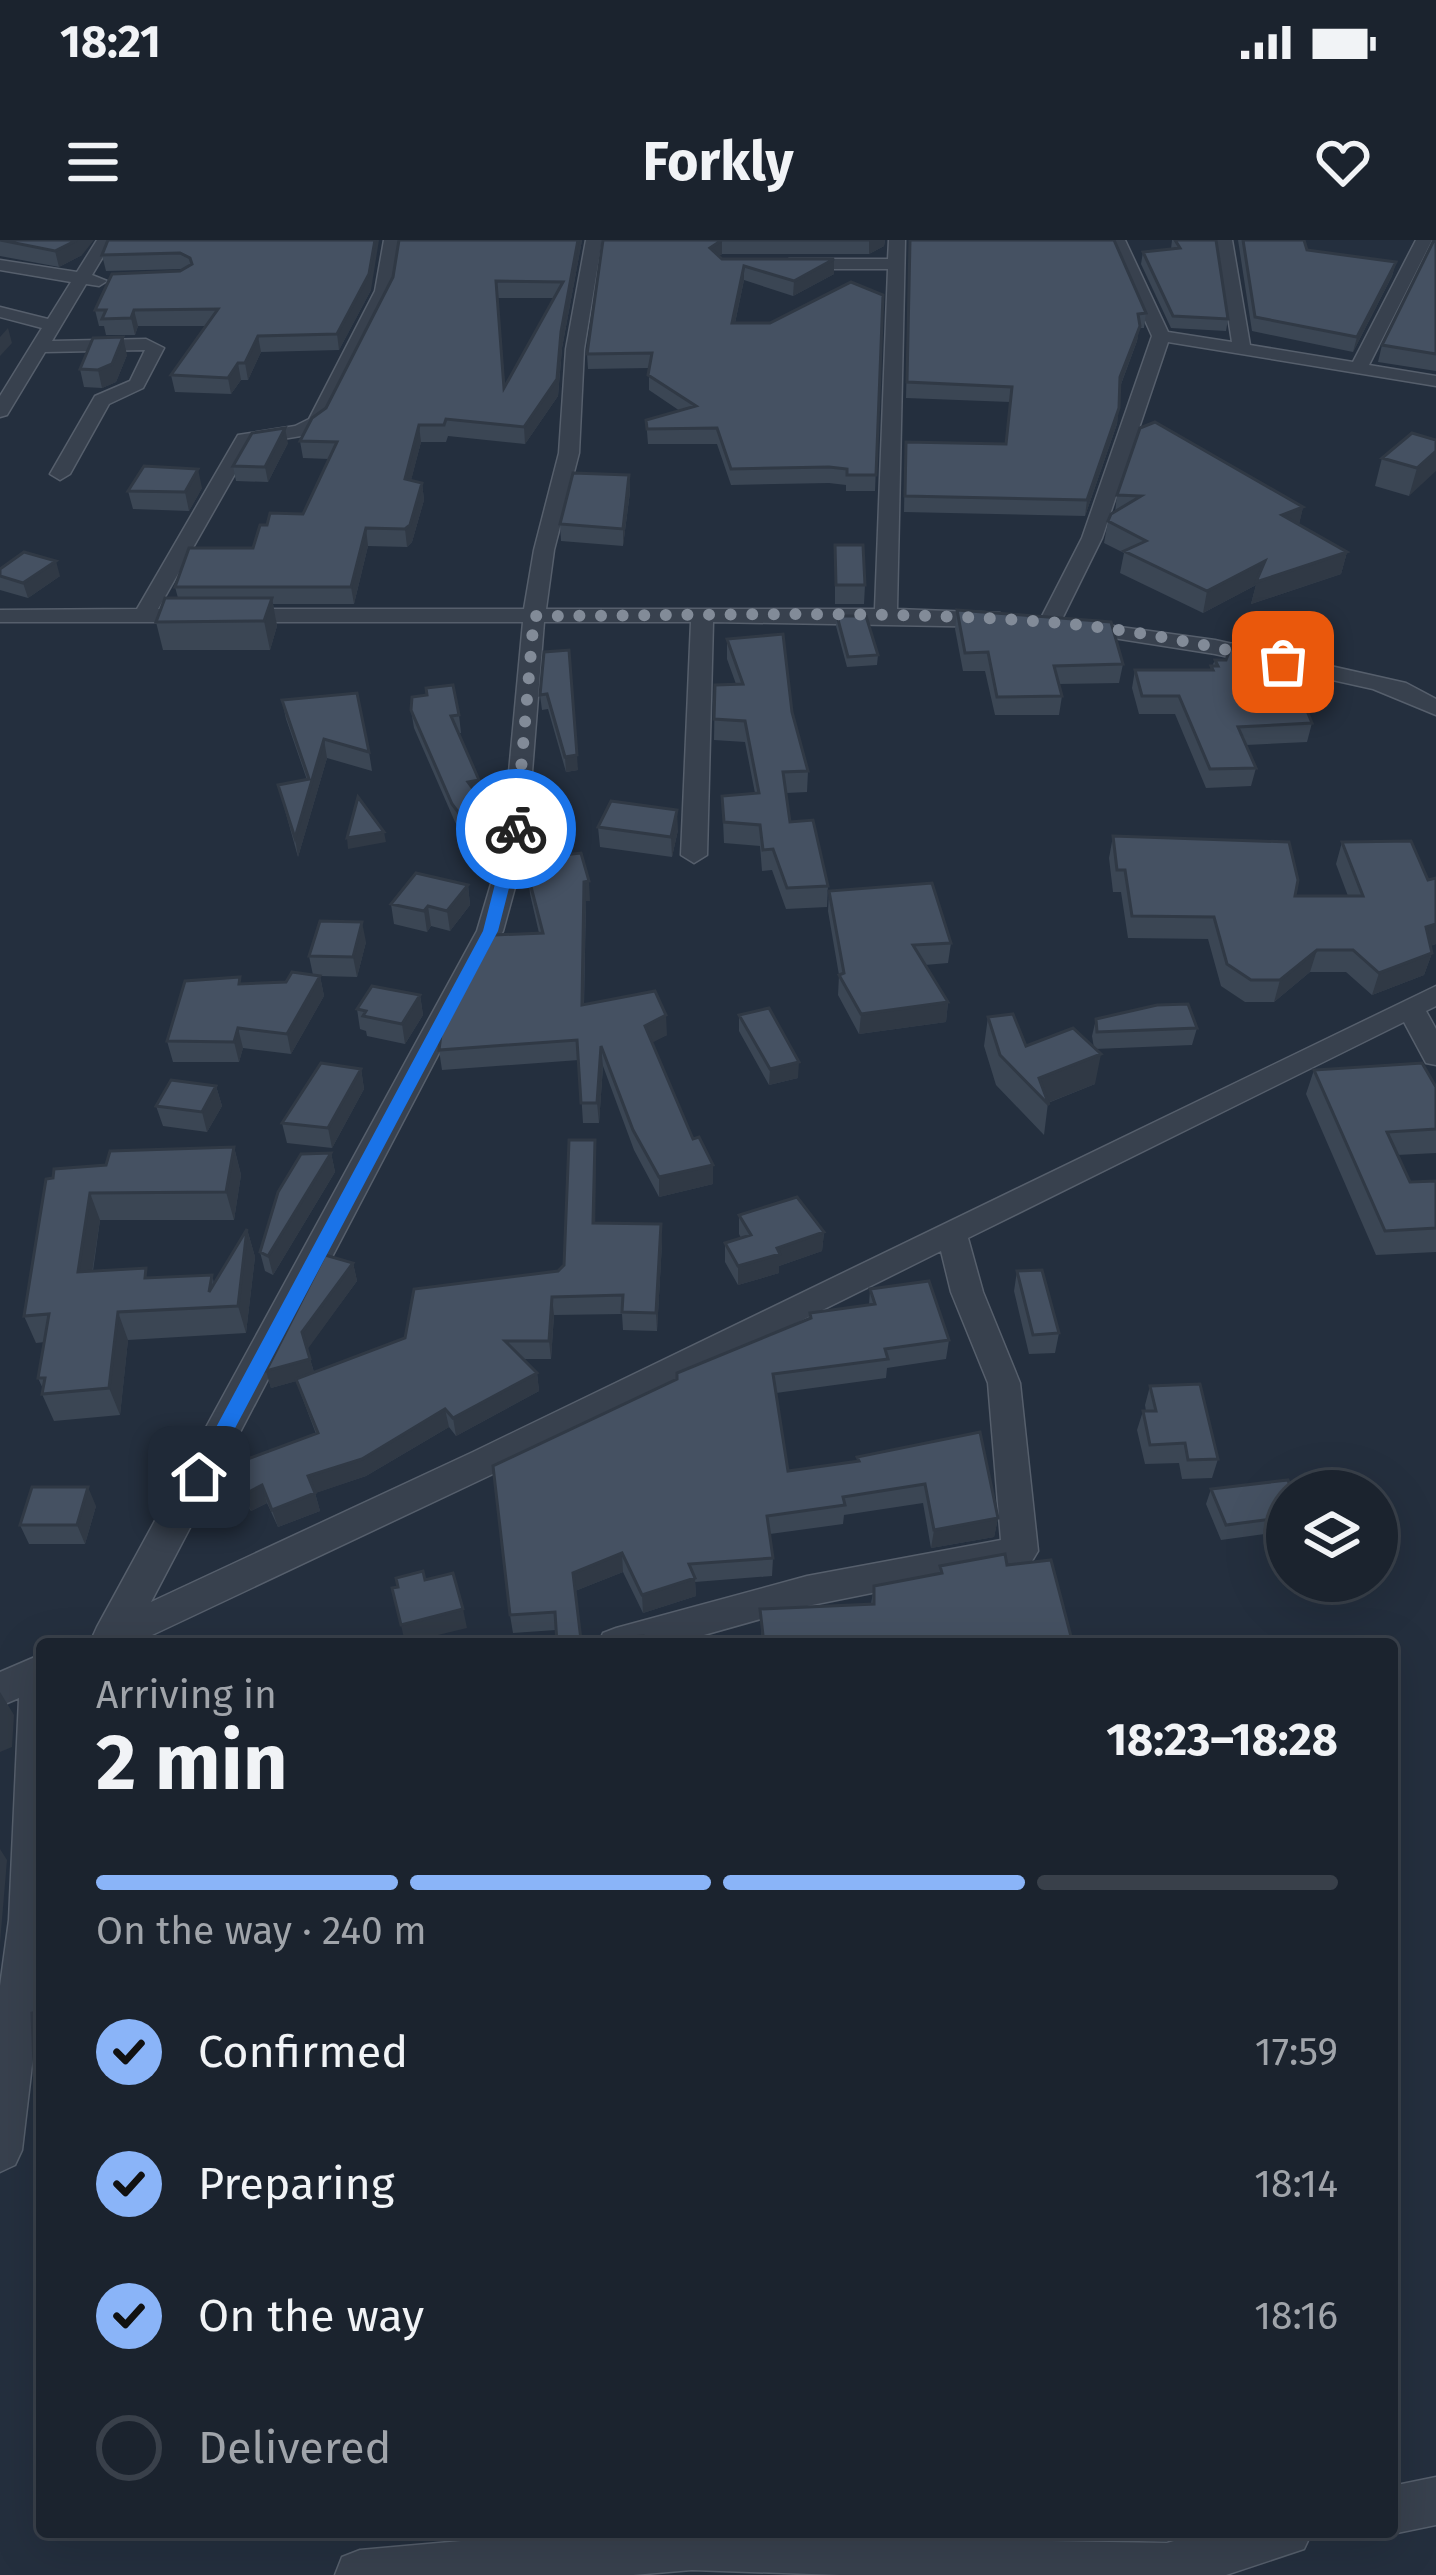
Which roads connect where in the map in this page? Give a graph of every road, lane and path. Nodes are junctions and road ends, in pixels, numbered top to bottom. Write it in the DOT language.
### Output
graph roads {
  1 [pos="105,240"];
  2 [pos="392,240"];
  3 [pos="593,240"];
  4 [pos="897,240"];
  5 [pos="1117,240"];
  6 [pos="1224,240"];
  7 [pos="1424,240"];
  8 [pos="763,264"];
  9 [pos="895,264"];
  10 [pos="0,265"];
  11 [pos="122,280"];
  12 [pos="82,281"];
  13 [pos="0,312"];
  14 [pos="25,319"];
  15 [pos="55,326"];
  16 [pos="0,327"];
  17 [pos="1161,336"];
  18 [pos="38,346"];
  19 [pos="1242,350"];
  20 [pos="1358,369"];
  21 [pos="1436,381"];
  22 [pos="0,411"];
  23 [pos="60,474"];
  24 [pos="145,614"];
  25 [pos="886,614"];
  26 [pos="701,615"];
  27 [pos="0,616"];
  28 [pos="534,616"];
  29 [pos="1050,622"];
  30 [pos="1436,708"];
  31 [pos="694,855"];
  32 [pos="1423,1001"];
  33 [pos="1436,1056"];
  34 [pos="951,1232"];
  35 [pos="107,1638"];
  36 [pos="110,1638"];
  37 [pos="638,1638"];
  38 [pos="36,1673"];
  39 [pos="0,1690"];
  40 [pos="36,1762"];
  41 [pos="0,2150"];
  42 [pos="1436,2501"];
  43 [pos="1398,2509"];
  44 [pos="1267,2538"];
  45 [pos="700,2560"];
  46 [pos="360,2575"];
  1 -- 12 [label="street"];
  2 -- 24 [label="street"];
  3 -- 28 [label="street"];
  4 -- 9 [label="street"];
  5 -- 17 [label="street"];
  6 -- 19 [label="street"];
  7 -- 20 [label="street"];
  8 -- 9 [label="street"];
  9 -- 25 [label="street"];
  10 -- 12 [label="street"];
  11 -- 12 [label="street"];
  12 -- 15 [label="street"];
  13 -- 14 [label="street"];
  14 -- 15 [label="street"];
  14 -- 16 [label="street"];
  15 -- 18 [label="street"];
  17 -- 19 [label="street"];
  17 -- 29 [label="street"];
  18 -- 22 [label="street"];
  18 -- 23 [label="street"];
  19 -- 20 [label="street"];
  20 -- 21 [label="street"];
  24 -- 27 [label="street"];
  24 -- 28 [label="street"];
  25 -- 26 [label="street"];
  25 -- 29 [label="street"];
  26 -- 28 [label="street"];
  26 -- 31 [label="street"];
  28 -- 35 [label="street"];
  29 -- 30 [label="street"];
  32 -- 33 [label="street"];
  32 -- 34 [label="street"];
  34 -- 36 [label="street"];
  34 -- 37 [label="street"];
  38 -- 39 [label="street"];
  40 -- 41 [label="street"];
  42 -- 43 [label="street"];
  44 -- 45 [label="street"];
  45 -- 46 [label="street"];
}
